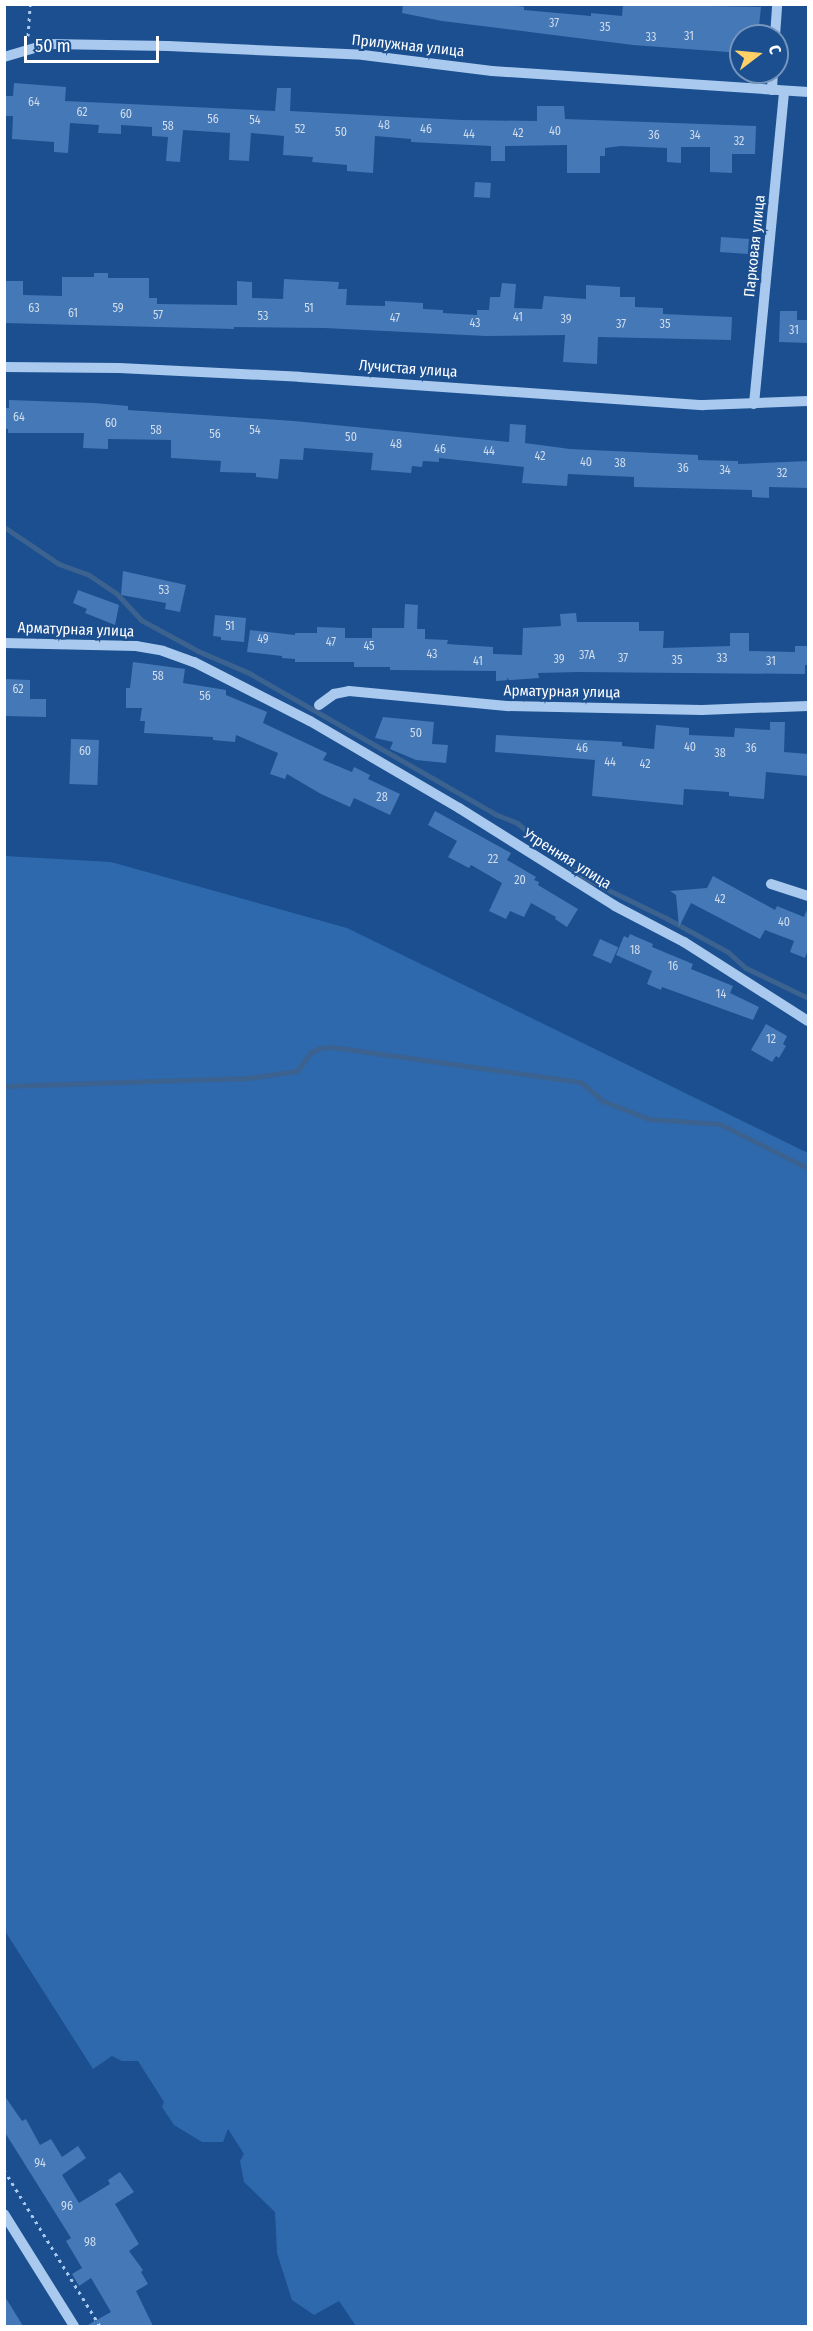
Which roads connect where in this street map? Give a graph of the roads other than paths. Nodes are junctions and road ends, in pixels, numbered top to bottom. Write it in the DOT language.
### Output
graph roads {
  1 [pos="777,4"];
  2 [pos="776,24"];
  3 [pos="4,57"];
  4 [pos="772,84"];
  5 [pos="772,90"];
  6 [pos="784,91"];
  7 [pos="808,92"];
  8 [pos="4,367"];
  9 [pos="808,401"];
  10 [pos="754,404"];
  11 [pos="4,643"];
  12 [pos="319,705"];
  13 [pos="808,705"];
  14 [pos="312,719"];
  15 [pos="771,885"];
  16 [pos="808,897"];
  17 [pos="808,1022"];
  18 [pos="4,2214"];
  19 [pos="74,2326"];
  1 -- 2 [label="street"];
  3 -- 5 [label="street, Прилужная улица"];
  4 -- 5 [label="street"];
  5 -- 6 [label="street, Прилужная улица"];
  6 -- 7 [label="street, Прилужная улица"];
  6 -- 10 [label="street, Парковая улица"];
  8 -- 10 [label="street, Лучистая улица"];
  9 -- 10 [label="street, Лучистая улица"];
  11 -- 14 [label="street, Арматурная улица"];
  12 -- 13 [label="street, Арматурная улица"];
  14 -- 17 [label="street, Утренняя улица"];
  15 -- 16 [label="street"];
  18 -- 19 [label="street"];
}
